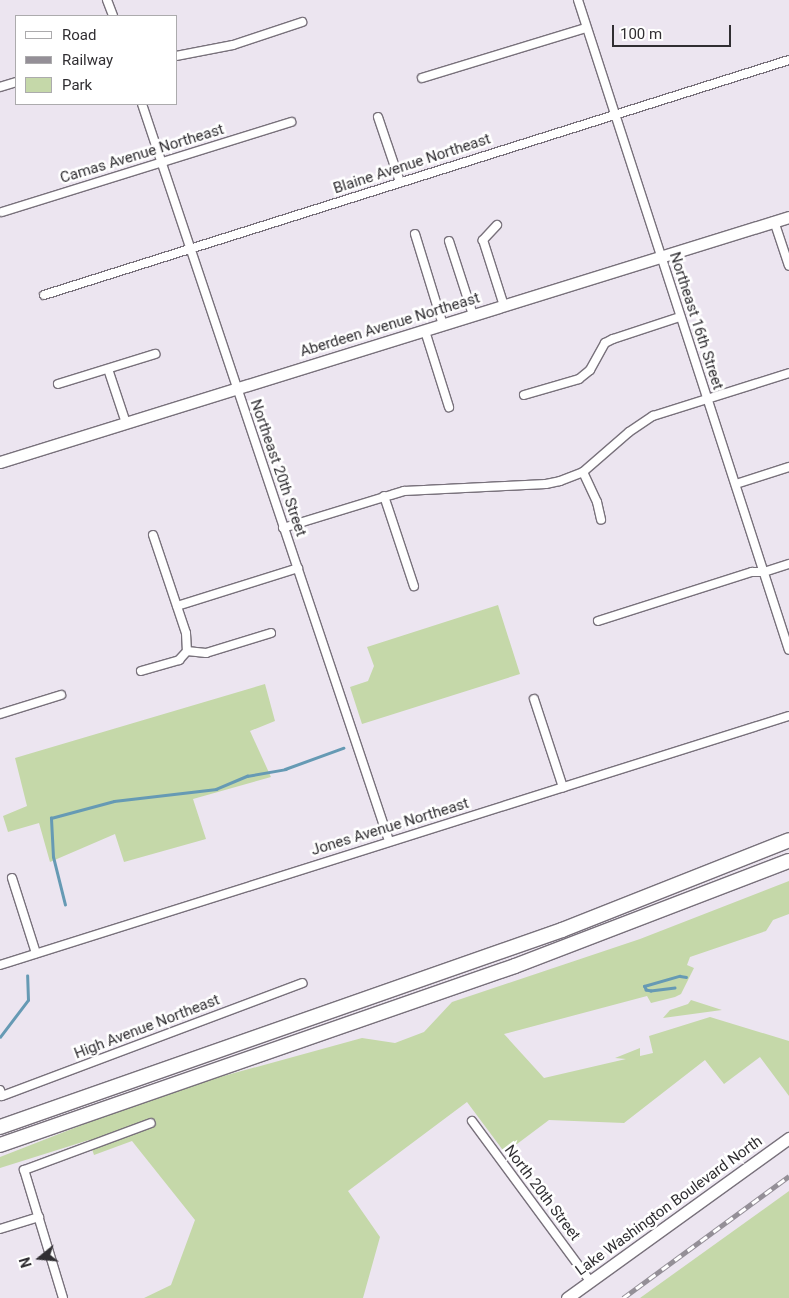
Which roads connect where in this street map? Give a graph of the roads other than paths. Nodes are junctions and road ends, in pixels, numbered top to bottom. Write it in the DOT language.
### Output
graph roads {
  1 [pos="107,0"];
  2 [pos="578,0"];
  3 [pos="113,15"];
  4 [pos="302,22"];
  5 [pos="586,28"];
  6 [pos="178,56"];
  7 [pos="789,60"];
  8 [pos="422,78"];
  9 [pos="15,82"];
  10 [pos="0,88"];
  11 [pos="142,105"];
  12 [pos="614,114"];
  13 [pos="378,117"];
  14 [pos="291,122"];
  15 [pos="161,163"];
  16 [pos="400,182"];
  17 [pos="2,212"];
  18 [pos="789,217"];
  19 [pos="774,221"];
  20 [pos="497,225"];
  21 [pos="414,234"];
  22 [pos="450,241"];
  23 [pos="190,250"];
  24 [pos="660,256"];
  25 [pos="789,266"];
  26 [pos="44,295"];
  27 [pos="504,306"];
  28 [pos="474,315"];
  29 [pos="680,317"];
  30 [pos="443,325"];
  31 [pos="424,331"];
  32 [pos="155,354"];
  33 [pos="108,369"];
  34 [pos="789,373"];
  35 [pos="58,384"];
  36 [pos="237,388"];
  37 [pos="524,395"];
  38 [pos="707,398"];
  39 [pos="449,407"];
  40 [pos="126,423"];
  41 [pos="0,462"];
  42 [pos="789,467"];
  43 [pos="583,472"];
  44 [pos="736,484"];
  45 [pos="384,496"];
  46 [pos="601,520"];
  47 [pos="283,528"];
  48 [pos="153,535"];
  49 [pos="789,564"];
  50 [pos="298,568"];
  51 [pos="764,572"];
  52 [pos="414,586"];
  53 [pos="177,606"];
  54 [pos="598,621"];
  55 [pos="271,633"];
  56 [pos="789,650"];
  57 [pos="187,651"];
  58 [pos="141,671"];
  59 [pos="61,695"];
  60 [pos="534,699"];
  61 [pos="0,714"];
  62 [pos="789,716"];
  63 [pos="563,787"];
  64 [pos="789,831"];
  65 [pos="789,840"];
  66 [pos="389,842"];
  67 [pos="789,862"];
  68 [pos="12,878"];
  69 [pos="658,893"];
  70 [pos="36,953"];
  71 [pos="0,965"];
  72 [pos="302,983"];
  73 [pos="1,1093"];
  74 [pos="472,1122"];
  75 [pos="152,1123"];
  76 [pos="0,1127"];
  77 [pos="789,1138"];
  78 [pos="0,1145"];
  79 [pos="38,1217"];
  80 [pos="0,1230"];
  81 [pos="590,1281"];
  82 [pos="63,1298"];
  83 [pos="567,1298"];
  1 -- 3 [label="street"];
  2 -- 5 [label="street, Northeast 16th Street"];
  4 -- 6 [label="street"];
  5 -- 8 [label="street"];
  5 -- 12 [label="street, Northeast 16th Street"];
  7 -- 12 [label="street, Blaine Avenue Northeast"];
  9 -- 10 [label="street"];
  11 -- 15 [label="street, Northeast 20th Street"];
  12 -- 16 [label="street, Blaine Avenue Northeast"];
  12 -- 24 [label="street, Northeast 16th Street"];
  13 -- 16 [label="street"];
  14 -- 15 [label="street, Camas Avenue Northeast"];
  15 -- 17 [label="street, Camas Avenue Northeast"];
  15 -- 23 [label="street, Northeast 20th Street"];
  16 -- 23 [label="street, Blaine Avenue Northeast"];
  18 -- 19 [label="street, Aberdeen Avenue Northeast"];
  19 -- 24 [label="street, Aberdeen Avenue Northeast"];
  19 -- 25 [label="street"];
  20 -- 27 [label="street"];
  21 -- 30 [label="street"];
  22 -- 28 [label="street"];
  23 -- 26 [label="street, Blaine Avenue Northeast"];
  23 -- 36 [label="street, Northeast 20th Street"];
  24 -- 27 [label="street, Aberdeen Avenue Northeast"];
  24 -- 29 [label="street, Northeast 16th Street"];
  27 -- 28 [label="street, Aberdeen Avenue Northeast"];
  28 -- 30 [label="street, Aberdeen Avenue Northeast"];
  29 -- 37 [label="street"];
  29 -- 38 [label="street, Northeast 16th Street"];
  30 -- 31 [label="street, Aberdeen Avenue Northeast"];
  31 -- 36 [label="street, Aberdeen Avenue Northeast"];
  31 -- 39 [label="street"];
  32 -- 33 [label="street"];
  33 -- 35 [label="street"];
  33 -- 40 [label="street"];
  34 -- 38 [label="street"];
  36 -- 40 [label="street, Aberdeen Avenue Northeast"];
  36 -- 47 [label="street, Northeast 20th Street"];
  38 -- 43 [label="street"];
  38 -- 44 [label="street, Northeast 16th Street"];
  40 -- 41 [label="street, Aberdeen Avenue Northeast"];
  42 -- 44 [label="street"];
  43 -- 45 [label="street"];
  43 -- 46 [label="street"];
  44 -- 51 [label="street, Northeast 16th Street"];
  45 -- 47 [label="street"];
  45 -- 52 [label="street"];
  47 -- 50 [label="street, Northeast 20th Street"];
  48 -- 53 [label="street"];
  49 -- 51 [label="street"];
  50 -- 53 [label="street"];
  50 -- 66 [label="street, Northeast 20th Street"];
  51 -- 54 [label="street"];
  51 -- 56 [label="street, Northeast 16th Street"];
  53 -- 57 [label="street"];
  55 -- 57 [label="street"];
  57 -- 58 [label="street"];
  59 -- 61 [label="street"];
  60 -- 63 [label="street"];
  62 -- 63 [label="street, Jones Avenue Northeast"];
  63 -- 66 [label="street, Jones Avenue Northeast"];
  64 -- 69 [label="highway"];
  65 -- 69 [label="highway"];
  66 -- 70 [label="street, Jones Avenue Northeast"];
  67 -- 78 [label="highway"];
  68 -- 70 [label="street"];
  69 -- 76 [label="highway"];
  70 -- 71 [label="street, Jones Avenue Northeast"];
  72 -- 73 [label="street, High Avenue Northeast"];
  74 -- 81 [label="street, North 20th Street"];
  75 -- 79 [label="street"];
  77 -- 81 [label="street, Lake Washington Boulevard North"];
  79 -- 80 [label="street"];
  79 -- 82 [label="street"];
  81 -- 83 [label="street, Lake Washington Boulevard North"];
}
